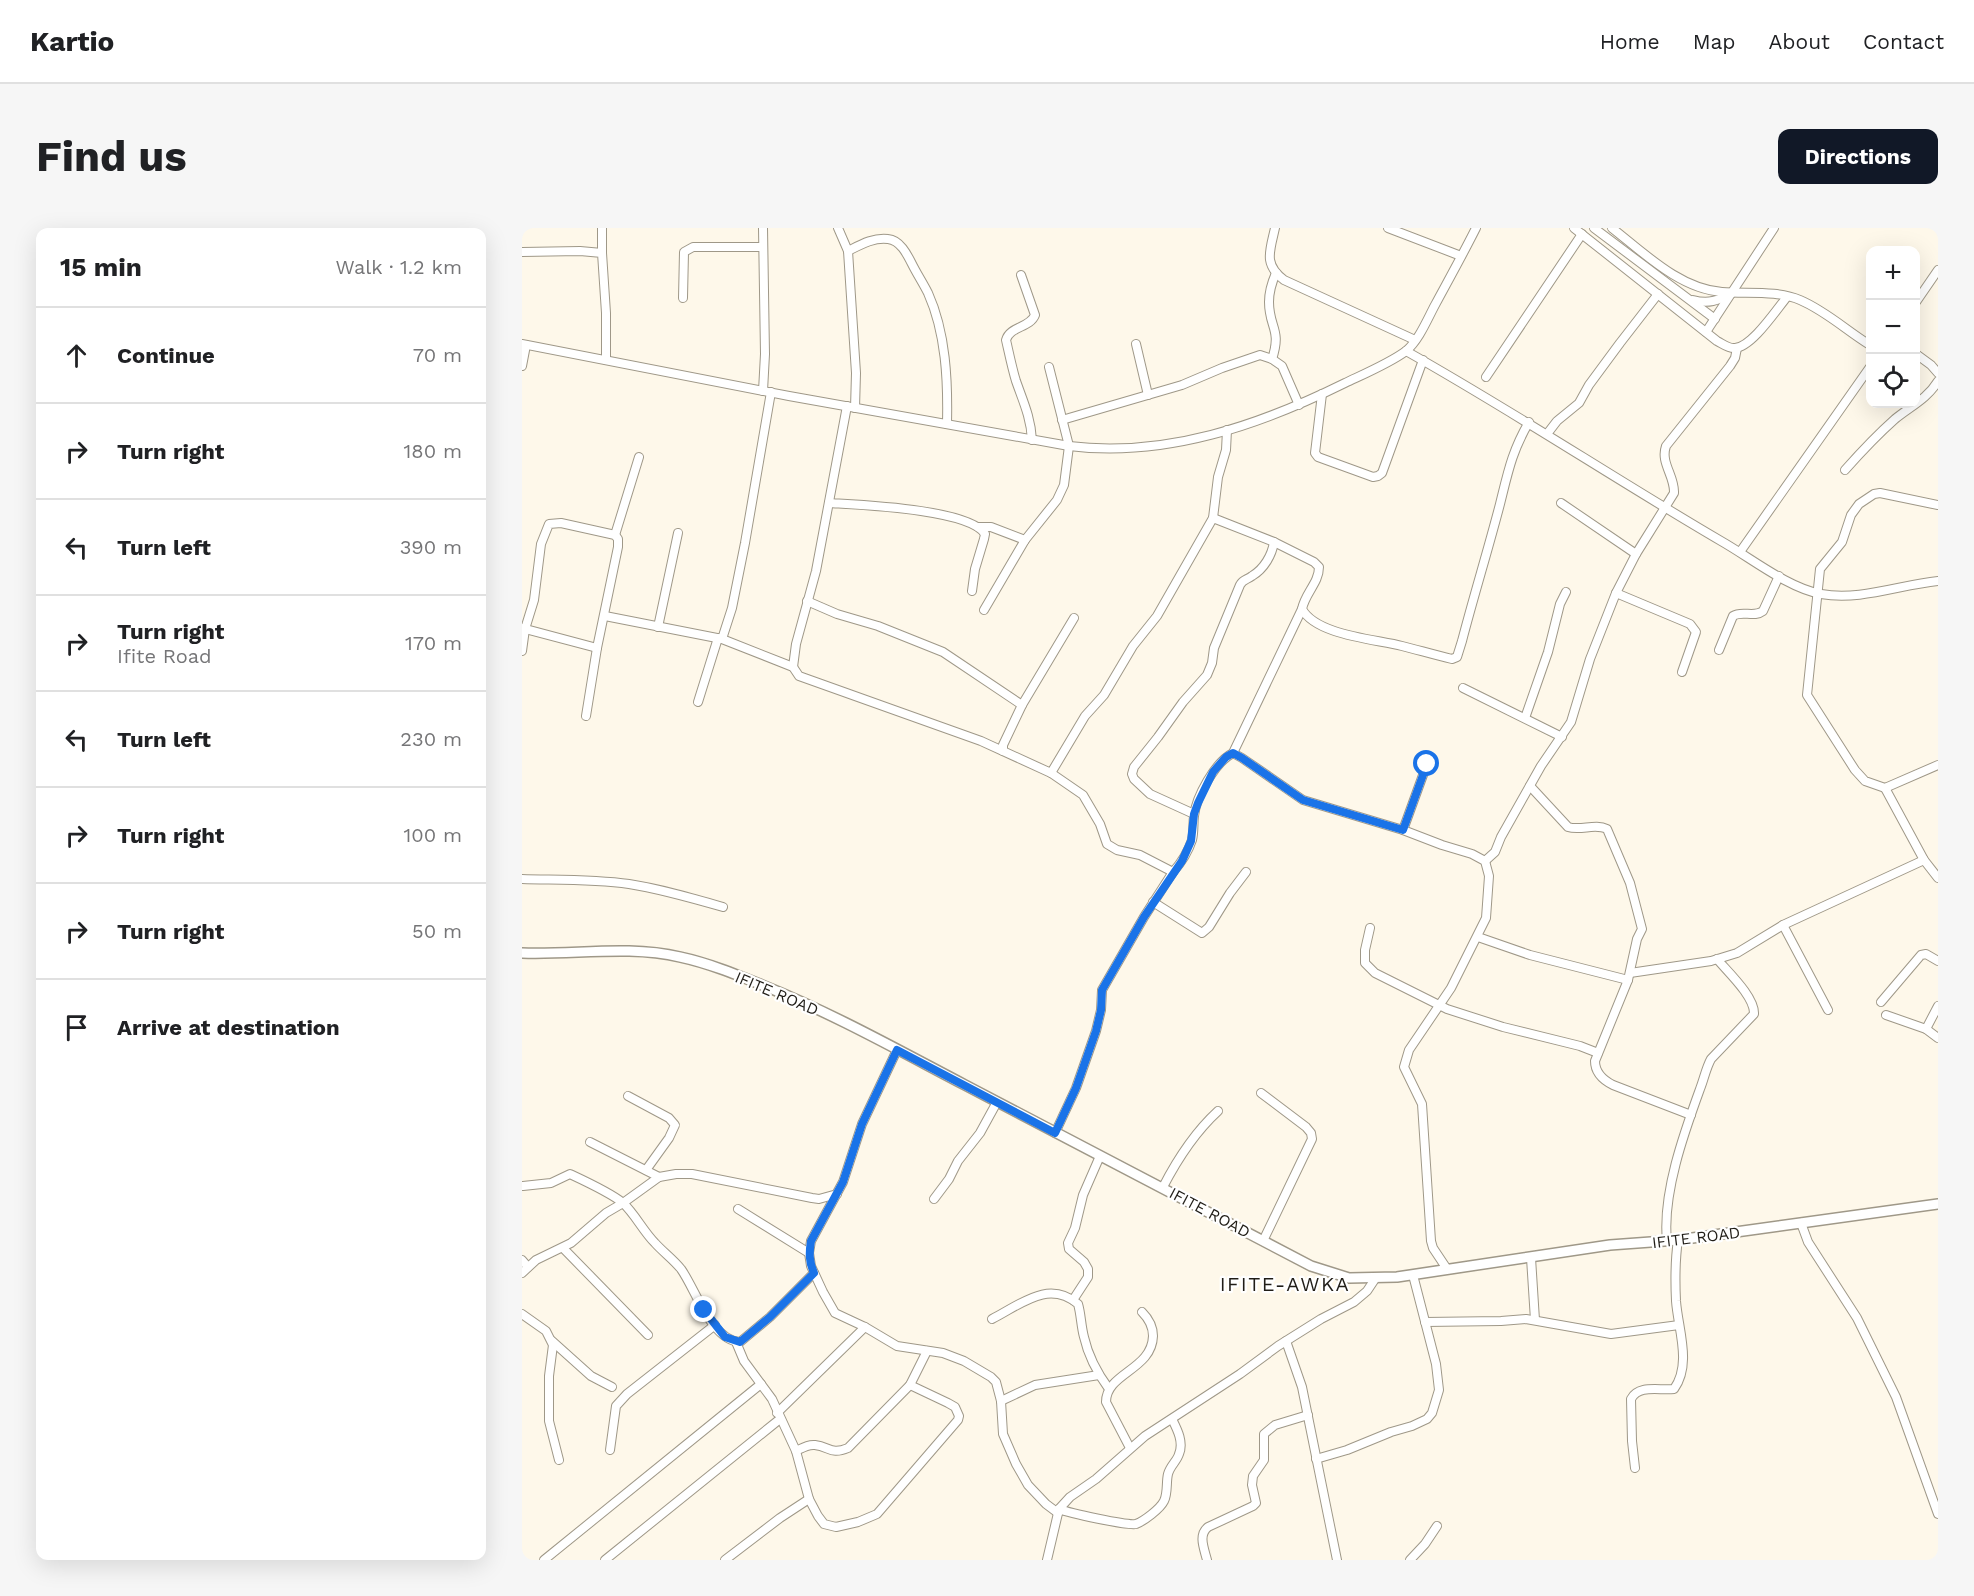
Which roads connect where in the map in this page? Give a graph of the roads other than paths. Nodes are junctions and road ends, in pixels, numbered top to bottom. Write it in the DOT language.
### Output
graph roads {
  1 [pos="602,228"];
  2 [pos="763,228"];
  3 [pos="838,228"];
  4 [pos="1275,228"];
  5 [pos="1388,228"];
  6 [pos="1476,228"];
  7 [pos="1574,228"];
  8 [pos="1594,228"];
  9 [pos="1612,228"];
  10 [pos="1774,228"];
  11 [pos="1582,234"];
  12 [pos="763,247"];
  13 [pos="848,251"];
  14 [pos="522,252"];
  15 [pos="602,253"];
  16 [pos="1461,256"];
  17 [pos="1938,270"];
  18 [pos="1276,273"];
  19 [pos="1021,275"];
  20 [pos="1733,292"];
  21 [pos="1658,294"];
  22 [pos="1787,297"];
  23 [pos="683,298"];
  24 [pos="1689,299"];
  25 [pos="1917,300"];
  26 [pos="1715,319"];
  27 [pos="1706,332"];
  28 [pos="1415,340"];
  29 [pos="1866,342"];
  30 [pos="524,344"];
  31 [pos="1136,344"];
  32 [pos="1737,348"];
  33 [pos="1406,351"];
  34 [pos="1920,357"];
  35 [pos="1272,359"];
  36 [pos="606,360"];
  37 [pos="1423,360"];
  38 [pos="522,366"];
  39 [pos="1049,367"];
  40 [pos="1866,373"];
  41 [pos="1938,373"];
  42 [pos="1486,377"];
  43 [pos="1938,381"];
  44 [pos="767,391"];
  45 [pos="1322,394"];
  46 [pos="1148,395"];
  47 [pos="1299,405"];
  48 [pos="851,407"];
  49 [pos="1062,420"];
  50 [pos="1528,422"];
  51 [pos="947,424"];
  52 [pos="1227,430"];
  53 [pos="1547,434"];
  54 [pos="1032,440"];
  55 [pos="1069,446"];
  56 [pos="639,457"];
  57 [pos="1845,470"];
  58 [pos="829,503"];
  59 [pos="1561,503"];
  60 [pos="1938,505"];
  61 [pos="1665,508"];
  62 [pos="1213,518"];
  63 [pos="978,527"];
  64 [pos="678,533"];
  65 [pos="615,535"];
  66 [pos="1025,540"];
  67 [pos="1274,542"];
  68 [pos="1740,552"];
  69 [pos="1636,554"];
  70 [pos="1779,576"];
  71 [pos="1938,581"];
  72 [pos="972,591"];
  73 [pos="1566,592"];
  74 [pos="1617,593"];
  75 [pos="1818,593"];
  76 [pos="807,601"];
  77 [pos="1302,609"];
  78 [pos="984,610"];
  79 [pos="605,616"];
  80 [pos="1074,618"];
  81 [pos="658,627"];
  82 [pos="523,629"];
  83 [pos="720,639"];
  84 [pos="597,648"];
  85 [pos="1719,650"];
  86 [pos="522,651"];
  87 [pos="793,667"];
  88 [pos="1682,672"];
  89 [pos="1463,688"];
  90 [pos="698,702"];
  91 [pos="1022,705"];
  92 [pos="586,716"];
  93 [pos="1525,718"];
  94 [pos="1562,737"];
  95 [pos="1003,751"];
  96 [pos="1233,753"];
  97 [pos="1427,764"];
  98 [pos="1938,765"];
  99 [pos="1051,773"];
  100 [pos="1530,786"];
  101 [pos="1885,789"];
  102 [pos="1194,814"];
  103 [pos="1403,830"];
  104 [pos="1924,860"];
  105 [pos="1485,861"];
  106 [pos="1173,872"];
  107 [pos="1246,872"];
  108 [pos="1938,878"];
  109 [pos="522,879"];
  110 [pos="1153,902"];
  111 [pos="723,907"];
  112 [pos="1783,925"];
  113 [pos="1370,928"];
  114 [pos="1478,937"];
  115 [pos="522,953"];
  116 [pos="1717,959"];
  117 [pos="1938,962"];
  118 [pos="1629,977"];
  119 [pos="1881,1002"];
  120 [pos="1438,1006"];
  121 [pos="1938,1006"];
  122 [pos="1828,1010"];
  123 [pos="1886,1015"];
  124 [pos="1926,1029"];
  125 [pos="1938,1038"];
  126 [pos="897,1050"];
  127 [pos="1598,1053"];
  128 [pos="1261,1093"];
  129 [pos="628,1096"];
  130 [pos="997,1102"];
  131 [pos="1218,1111"];
  132 [pos="1691,1115"];
  133 [pos="1055,1133"];
  134 [pos="590,1142"];
  135 [pos="1101,1156"];
  136 [pos="646,1170"];
  137 [pos="659,1177"];
  138 [pos="523,1186"];
  139 [pos="1162,1187"];
  140 [pos="837,1194"];
  141 [pos="934,1199"];
  142 [pos="623,1203"];
  143 [pos="1938,1204"];
  144 [pos="738,1209"];
  145 [pos="1802,1223"];
  146 [pos="1678,1239"];
  147 [pos="1263,1241"];
  148 [pos="1666,1241"];
  149 [pos="563,1248"];
  150 [pos="809,1252"];
  151 [pos="1531,1258"];
  152 [pos="522,1260"];
  153 [pos="1447,1269"];
  154 [pos="525,1270"];
  155 [pos="814,1273"];
  156 [pos="1413,1275"];
  157 [pos="1375,1279"];
  158 [pos="1073,1300"];
  159 [pos="1142,1312"];
  160 [pos="522,1314"];
  161 [pos="992,1319"];
  162 [pos="1535,1320"];
  163 [pos="1425,1322"];
  164 [pos="715,1325"];
  165 [pos="1679,1325"];
  166 [pos="865,1327"];
  167 [pos="648,1335"];
  168 [pos="551,1340"];
  169 [pos="1286,1341"];
  170 [pos="736,1342"];
  171 [pos="927,1351"];
  172 [pos="1099,1375"];
  173 [pos="761,1384"];
  174 [pos="910,1384"];
  175 [pos="612,1387"];
  176 [pos="1109,1389"];
  177 [pos="1001,1401"];
  178 [pos="1308,1415"];
  179 [pos="778,1416"];
  180 [pos="1172,1419"];
  181 [pos="1130,1448"];
  182 [pos="610,1450"];
  183 [pos="796,1450"];
  184 [pos="559,1460"];
  185 [pos="1316,1460"];
  186 [pos="1635,1468"];
  187 [pos="1936,1497"];
  188 [pos="809,1499"];
  189 [pos="1058,1511"];
  190 [pos="1938,1514"];
  191 [pos="1437,1526"];
  192 [pos="544,1560"];
  193 [pos="605,1560"];
  194 [pos="725,1560"];
  195 [pos="1047,1560"];
  196 [pos="1207,1560"];
  197 [pos="1337,1560"];
  198 [pos="1410,1560"];
  1 -- 15 [label="street"];
  2 -- 12 [label="street"];
  3 -- 13 [label="street"];
  4 -- 18 [label="street"];
  5 -- 16 [label="street"];
  6 -- 16 [label="street"];
  7 -- 11 [label="street"];
  8 -- 24 [label="street"];
  9 -- 20 [label="street"];
  10 -- 20 [label="street"];
  11 -- 21 [label="street"];
  11 -- 42 [label="street"];
  12 -- 23 [label="street"];
  12 -- 44 [label="street"];
  13 -- 48 [label="street"];
  13 -- 51 [label="street"];
  14 -- 15 [label="street"];
  15 -- 36 [label="street"];
  16 -- 28 [label="street"];
  17 -- 25 [label="street"];
  18 -- 28 [label="street"];
  18 -- 35 [label="street"];
  19 -- 54 [label="street"];
  20 -- 22 [label="street"];
  20 -- 24 [label="street"];
  20 -- 26 [label="street"];
  21 -- 27 [label="street"];
  21 -- 53 [label="street"];
  22 -- 29 [label="street"];
  22 -- 32 [label="street"];
  24 -- 26 [label="street"];
  26 -- 27 [label="street"];
  27 -- 32 [label="street"];
  28 -- 33 [label="street"];
  30 -- 36 [label="street"];
  30 -- 38 [label="street"];
  31 -- 46 [label="street"];
  32 -- 61 [label="street"];
  33 -- 37 [label="street"];
  33 -- 45 [label="street"];
  34 -- 41 [label="street"];
  35 -- 46 [label="street"];
  35 -- 47 [label="street"];
  36 -- 44 [label="street"];
  37 -- 45 [label="street"];
  37 -- 50 [label="street"];
  39 -- 49 [label="street"];
  40 -- 68 [label="street"];
  43 -- 57 [label="street"];
  44 -- 48 [label="street"];
  44 -- 83 [label="street"];
  45 -- 47 [label="street"];
  46 -- 49 [label="street"];
  47 -- 52 [label="street"];
  48 -- 51 [label="street"];
  48 -- 58 [label="street"];
  49 -- 55 [label="street"];
  50 -- 53 [label="street"];
  50 -- 77 [label="street"];
  51 -- 54 [label="street"];
  52 -- 55 [label="street"];
  52 -- 62 [label="street"];
  53 -- 61 [label="street"];
  54 -- 55 [label="street"];
  55 -- 66 [label="street"];
  56 -- 65 [label="street"];
  58 -- 63 [label="street"];
  58 -- 76 [label="street"];
  59 -- 69 [label="street"];
  60 -- 75 [label="street"];
  61 -- 68 [label="street"];
  61 -- 69 [label="street"];
  62 -- 67 [label="street"];
  62 -- 99 [label="street"];
  63 -- 66 [label="street"];
  63 -- 72 [label="street"];
  64 -- 81 [label="street"];
  65 -- 79 [label="street"];
  65 -- 82 [label="street"];
  66 -- 78 [label="street"];
  67 -- 77 [label="street"];
  67 -- 102 [label="street"];
  68 -- 70 [label="street"];
  69 -- 74 [label="street"];
  70 -- 75 [label="street"];
  70 -- 85 [label="street"];
  71 -- 75 [label="street"];
  73 -- 93 [label="street"];
  74 -- 88 [label="street"];
  74 -- 94 [label="street"];
  75 -- 101 [label="street"];
  76 -- 87 [label="street"];
  76 -- 91 [label="street"];
  77 -- 96 [label="street"];
  79 -- 81 [label="street"];
  79 -- 84 [label="street"];
  80 -- 91 [label="street"];
  81 -- 83 [label="street"];
  82 -- 84 [label="street"];
  82 -- 86 [label="street"];
  83 -- 87 [label="street"];
  83 -- 90 [label="street"];
  84 -- 92 [label="street"];
  87 -- 95 [label="street"];
  89 -- 93 [label="street"];
  91 -- 95 [label="street"];
  93 -- 94 [label="street"];
  94 -- 100 [label="street"];
  95 -- 99 [label="street"];
  96 -- 102 [label="street"];
  96 -- 103 [label="street"];
  97 -- 103 [label="street"];
  98 -- 101 [label="street"];
  99 -- 106 [label="street"];
  100 -- 105 [label="street"];
  100 -- 118 [label="street"];
  101 -- 104 [label="street"];
  102 -- 106 [label="street"];
  103 -- 105 [label="street"];
  104 -- 108 [label="street"];
  104 -- 112 [label="street"];
  105 -- 114 [label="street"];
  106 -- 110 [label="street"];
  107 -- 110 [label="street"];
  109 -- 111 [label="street"];
  110 -- 133 [label="street"];
  112 -- 116 [label="street"];
  112 -- 122 [label="street"];
  113 -- 120 [label="street"];
  114 -- 118 [label="street"];
  114 -- 120 [label="street"];
  115 -- 126 [label="street, IFITE ROAD"];
  116 -- 118 [label="street"];
  116 -- 132 [label="street"];
  117 -- 119 [label="street"];
  118 -- 127 [label="street"];
  120 -- 127 [label="street"];
  120 -- 153 [label="street"];
  121 -- 124 [label="street"];
  123 -- 124 [label="street"];
  124 -- 125 [label="street"];
  126 -- 130 [label="street, IFITE ROAD"];
  126 -- 140 [label="street"];
  127 -- 132 [label="street"];
  128 -- 147 [label="street"];
  129 -- 136 [label="street"];
  130 -- 133 [label="street, IFITE ROAD"];
  130 -- 141 [label="street"];
  131 -- 139 [label="street"];
  132 -- 148 [label="street"];
  133 -- 135 [label="street, IFITE ROAD"];
  134 -- 136 [label="street"];
  135 -- 139 [label="street, IFITE ROAD"];
  135 -- 158 [label="street"];
  136 -- 137 [label="street"];
  137 -- 140 [label="street"];
  137 -- 142 [label="street"];
  138 -- 142 [label="street"];
  139 -- 147 [label="street, IFITE ROAD"];
  140 -- 150 [label="street"];
  142 -- 149 [label="street"];
  142 -- 164 [label="street"];
  143 -- 145 [label="street, IFITE ROAD"];
  144 -- 150 [label="street"];
  145 -- 146 [label="street, IFITE ROAD"];
  145 -- 187 [label="street"];
  146 -- 148 [label="street, IFITE ROAD"];
  146 -- 165 [label="street"];
  147 -- 157 [label="street, IFITE ROAD"];
  148 -- 151 [label="street, IFITE ROAD"];
  149 -- 154 [label="street"];
  149 -- 167 [label="street"];
  150 -- 155 [label="street"];
  151 -- 153 [label="street, IFITE ROAD"];
  151 -- 162 [label="street"];
  152 -- 154 [label="street"];
  153 -- 156 [label="street, IFITE ROAD"];
  155 -- 166 [label="street"];
  155 -- 170 [label="street"];
  156 -- 157 [label="street, IFITE ROAD"];
  156 -- 163 [label="street"];
  157 -- 169 [label="street"];
  158 -- 161 [label="street"];
  158 -- 172 [label="street"];
  159 -- 176 [label="street"];
  160 -- 168 [label="street"];
  162 -- 163 [label="street"];
  162 -- 165 [label="street"];
  163 -- 185 [label="street"];
  164 -- 170 [label="street"];
  164 -- 182 [label="street"];
  165 -- 186 [label="street"];
  166 -- 171 [label="street"];
  166 -- 179 [label="street"];
  168 -- 175 [label="street"];
  168 -- 184 [label="street"];
  169 -- 178 [label="street"];
  169 -- 180 [label="street"];
  170 -- 173 [label="street"];
  171 -- 174 [label="street"];
  171 -- 177 [label="street"];
  172 -- 176 [label="street"];
  172 -- 177 [label="street"];
  173 -- 179 [label="street"];
  173 -- 192 [label="street"];
  174 -- 183 [label="street"];
  174 -- 188 [label="street"];
  176 -- 181 [label="street"];
  177 -- 189 [label="street"];
  178 -- 185 [label="street"];
  178 -- 196 [label="street"];
  179 -- 183 [label="street"];
  179 -- 193 [label="street"];
  180 -- 181 [label="street"];
  180 -- 189 [label="street"];
  181 -- 189 [label="street"];
  183 -- 188 [label="street"];
  185 -- 197 [label="street"];
  187 -- 190 [label="street"];
  188 -- 194 [label="street"];
  189 -- 195 [label="street"];
  191 -- 198 [label="street"];
}
